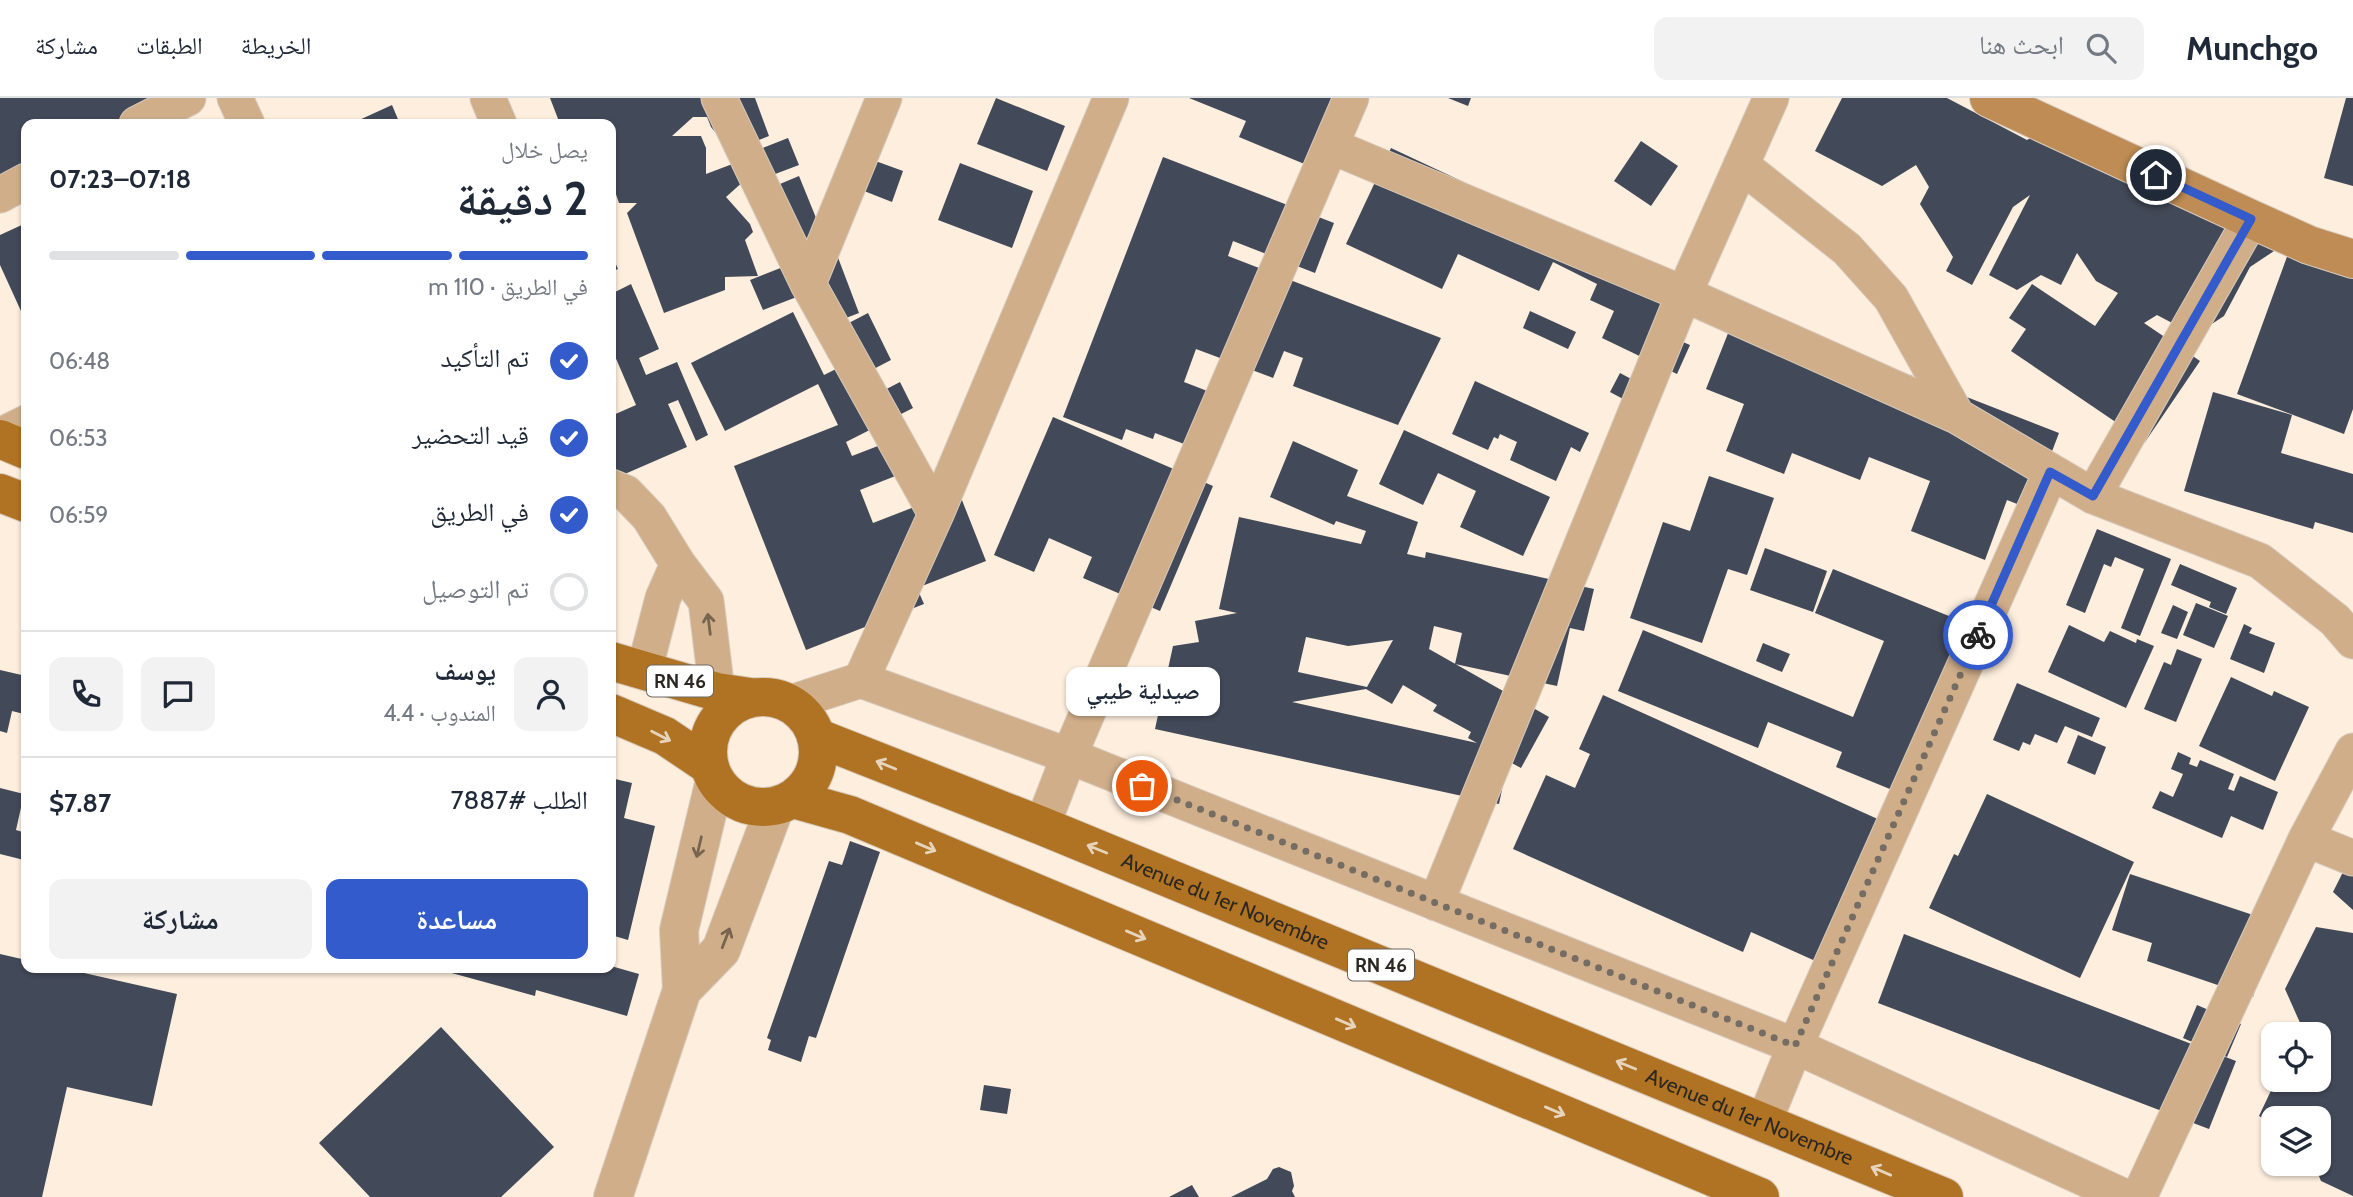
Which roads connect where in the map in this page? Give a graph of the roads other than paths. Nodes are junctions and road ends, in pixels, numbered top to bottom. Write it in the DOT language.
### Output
graph roads {
  1 [pos="188,98"];
  2 [pos="235,98"];
  3 [pos="488,98"];
  4 [pos="719,98"];
  5 [pos="884,98"];
  6 [pos="1111,98"];
  7 [pos="1350,98"];
  8 [pos="1771,98"];
  9 [pos="1989,98"];
  10 [pos="147,119"];
  11 [pos="245,119"];
  12 [pos="497,119"];
  13 [pos="1331,146"];
  14 [pos="1741,165"];
  15 [pos="21,184"];
  16 [pos="0,195"];
  17 [pos="2251,219"];
  18 [pos="2353,259"];
  19 [pos="807,284"];
  20 [pos="1684,294"];
  21 [pos="1957,416"];
  22 [pos="21,426"];
  23 [pos="0,438"];
  24 [pos="21,448"];
  25 [pos="2050,472"];
  26 [pos="616,489"];
  27 [pos="0,493"];
  28 [pos="2093,496"];
  29 [pos="21,501"];
  30 [pos="936,514"];
  31 [pos="678,564"];
  32 [pos="2353,641"];
  33 [pos="627,666"];
  34 [pos="861,680"];
  35 [pos="734,694"];
  36 [pos="790,703"];
  37 [pos="616,715"];
  38 [pos="817,737"];
  39 [pos="2353,751"];
  40 [pos="1069,756"];
  41 [pos="712,773"];
  42 [pos="784,803"];
  43 [pos="1042,826"];
  44 [pos="2306,839"];
  45 [pos="2353,858"];
  46 [pos="1436,904"];
  47 [pos="682,989"];
  48 [pos="1795,1046"];
  49 [pos="1764,1122"];
  50 [pos="1745,1194"];
  51 [pos="613,1197"];
  52 [pos="1944,1197"];
  53 [pos="2124,1197"];
  54 [pos="2139,1197"];
  1 -- 10 [label="street"];
  2 -- 11 [label="street"];
  3 -- 12 [label="street"];
  4 -- 19 [label="street"];
  5 -- 19 [label="street"];
  6 -- 30 [label="street"];
  7 -- 13 [label="street"];
  8 -- 14 [label="street"];
  9 -- 17 [label="main road"];
  13 -- 20 [label="street"];
  13 -- 40 [label="street"];
  14 -- 20 [label="street"];
  14 -- 21 [label="street"];
  15 -- 16 [label="street"];
  17 -- 18 [label="main road"];
  17 -- 28 [label="street"];
  19 -- 30 [label="street"];
  20 -- 21 [label="street"];
  20 -- 46 [label="street"];
  21 -- 25 [label="street"];
  22 -- 23 [label="street"];
  23 -- 24 [label="main road"];
  25 -- 28 [label="street"];
  25 -- 48 [label="street"];
  26 -- 31 [label="street"];
  27 -- 29 [label="main road"];
  28 -- 32 [label="street"];
  30 -- 34 [label="street"];
  31 -- 33 [label="street"];
  35 -- 31 [label="street, one-way"];
  33 -- 35 [label="main road, RN 46"];
  34 -- 36 [label="street"];
  34 -- 40 [label="street"];
  35 -- 36 [label="main road"];
  35 -- 41 [label="main road"];
  36 -- 38 [label="main road"];
  37 -- 41 [label="main road, RN 46, one-way"];
  38 -- 42 [label="main road"];
  43 -- 38 [label="main road, Avenue du 1er Novembre / RN 46, one-way"];
  39 -- 44 [label="street"];
  40 -- 43 [label="street"];
  40 -- 46 [label="street"];
  41 -- 42 [label="main road"];
  41 -- 47 [label="street, one-way"];
  47 -- 42 [label="street, one-way"];
  42 -- 50 [label="main road, one-way"];
  49 -- 43 [label="main road, Avenue du 1er Novembre / RN 46, one-way"];
  44 -- 45 [label="street"];
  44 -- 54 [label="street"];
  46 -- 48 [label="street"];
  47 -- 51 [label="street"];
  48 -- 49 [label="street"];
  48 -- 53 [label="street"];
  52 -- 49 [label="main road, Avenue du 1er Novembre / RN 46, one-way"];
}
